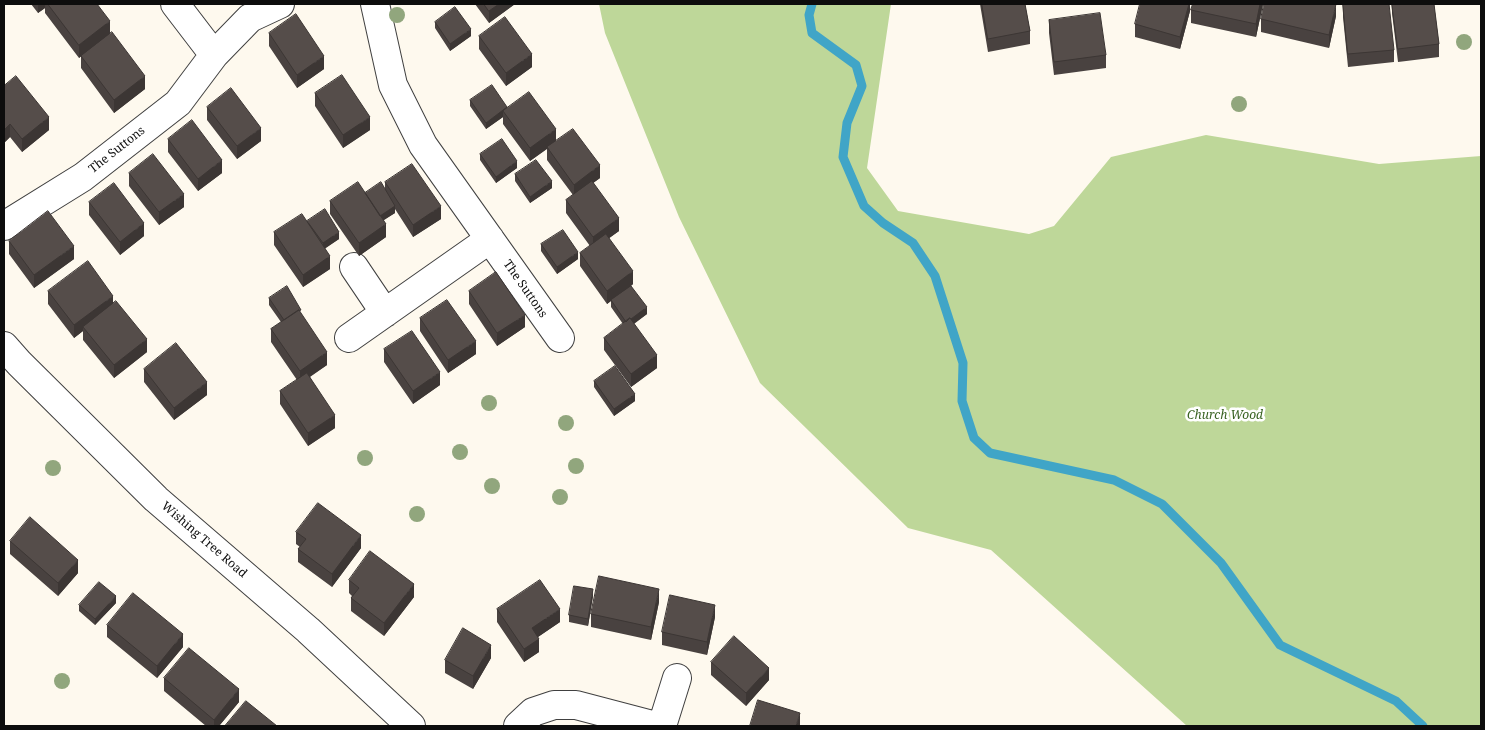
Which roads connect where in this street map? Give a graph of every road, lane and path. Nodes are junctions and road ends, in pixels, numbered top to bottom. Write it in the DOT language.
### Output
graph roads {
  1 [pos="176,4"];
  2 [pos="280,4"];
  3 [pos="375,4"];
  4 [pos="214,55"];
  5 [pos="4,226"];
  6 [pos="490,239"];
  7 [pos="354,267"];
  8 [pos="385,313"];
  9 [pos="349,338"];
  10 [pos="560,338"];
  11 [pos="4,346"];
  12 [pos="677,678"];
  13 [pos="411,726"];
  14 [pos="518,726"];
  15 [pos="656,726"];
  16 [pos="662,726"];
  1 -- 4 [label="street"];
  2 -- 4 [label="street, The Suttons"];
  3 -- 6 [label="street, The Suttons"];
  4 -- 5 [label="street, The Suttons"];
  6 -- 8 [label="street"];
  6 -- 10 [label="street, The Suttons"];
  7 -- 8 [label="street"];
  8 -- 9 [label="street"];
  11 -- 13 [label="street, Wishing Tree Road"];
  12 -- 16 [label="street"];
  14 -- 15 [label="street"];
}
